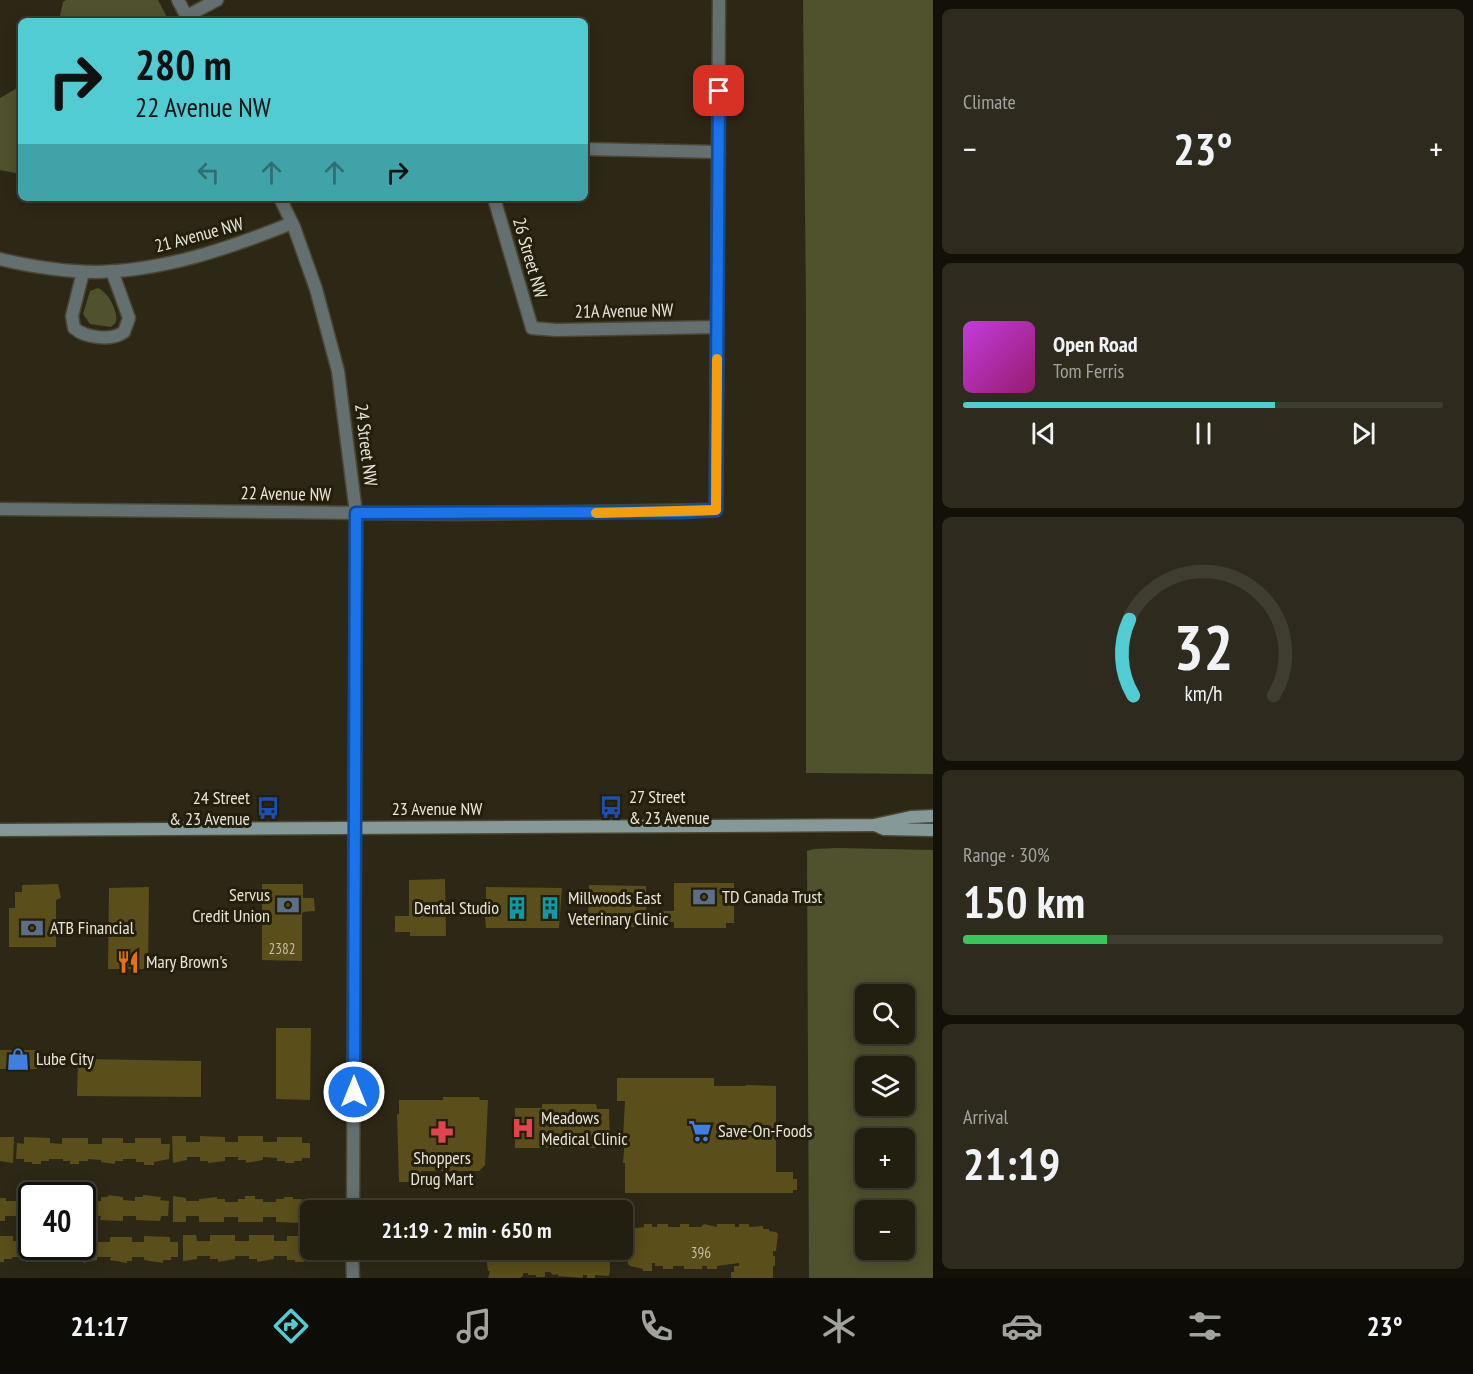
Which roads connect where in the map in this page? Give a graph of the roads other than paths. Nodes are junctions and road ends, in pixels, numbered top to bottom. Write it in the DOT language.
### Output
graph roads {
  1 [pos="178,0"];
  2 [pos="217,0"];
  3 [pos="719,0"];
  4 [pos="187,18"];
  5 [pos="190,18"];
  6 [pos="588,149"];
  7 [pos="719,152"];
  8 [pos="281,201"];
  9 [pos="495,201"];
  10 [pos="292,223"];
  11 [pos="0,259"];
  12 [pos="112,271"];
  13 [pos="83,272"];
  14 [pos="717,327"];
  15 [pos="532,328"];
  16 [pos="0,509"];
  17 [pos="356,513"];
  18 [pos="933,816"];
  19 [pos="874,825"];
  20 [pos="355,827"];
  21 [pos="0,830"];
  22 [pos="933,830"];
  23 [pos="353,1200"];
  24 [pos="352,1260"];
  25 [pos="352,1278"];
  1 -- 4 [label="street"];
  2 -- 5 [label="street"];
  3 -- 7 [label="street"];
  6 -- 7 [label="street"];
  7 -- 14 [label="street"];
  8 -- 10 [label="street, 24 Street NW"];
  9 -- 15 [label="street, 26 Street NW"];
  10 -- 12 [label="street, 21 Avenue NW"];
  10 -- 17 [label="street, 24 Street NW"];
  11 -- 13 [label="street, 21 Avenue NW"];
  12 -- 13 [label="street, 21 Avenue NW"];
  12 -- 13 [label="street"];
  14 -- 15 [label="street, 21A Avenue NW"];
  14 -- 17 [label="street, 22 Avenue NW"];
  16 -- 17 [label="street, 22 Avenue NW"];
  17 -- 20 [label="street, 24 Street NW"];
  18 -- 19 [label="main road, 23 Avenue NW"];
  19 -- 20 [label="main road, 23 Avenue NW"];
  19 -- 22 [label="main road, 23 Avenue NW"];
  20 -- 21 [label="main road, 23 Avenue NW"];
  20 -- 23 [label="street, 24 Street NW"];
  24 -- 25 [label="street"];
}
